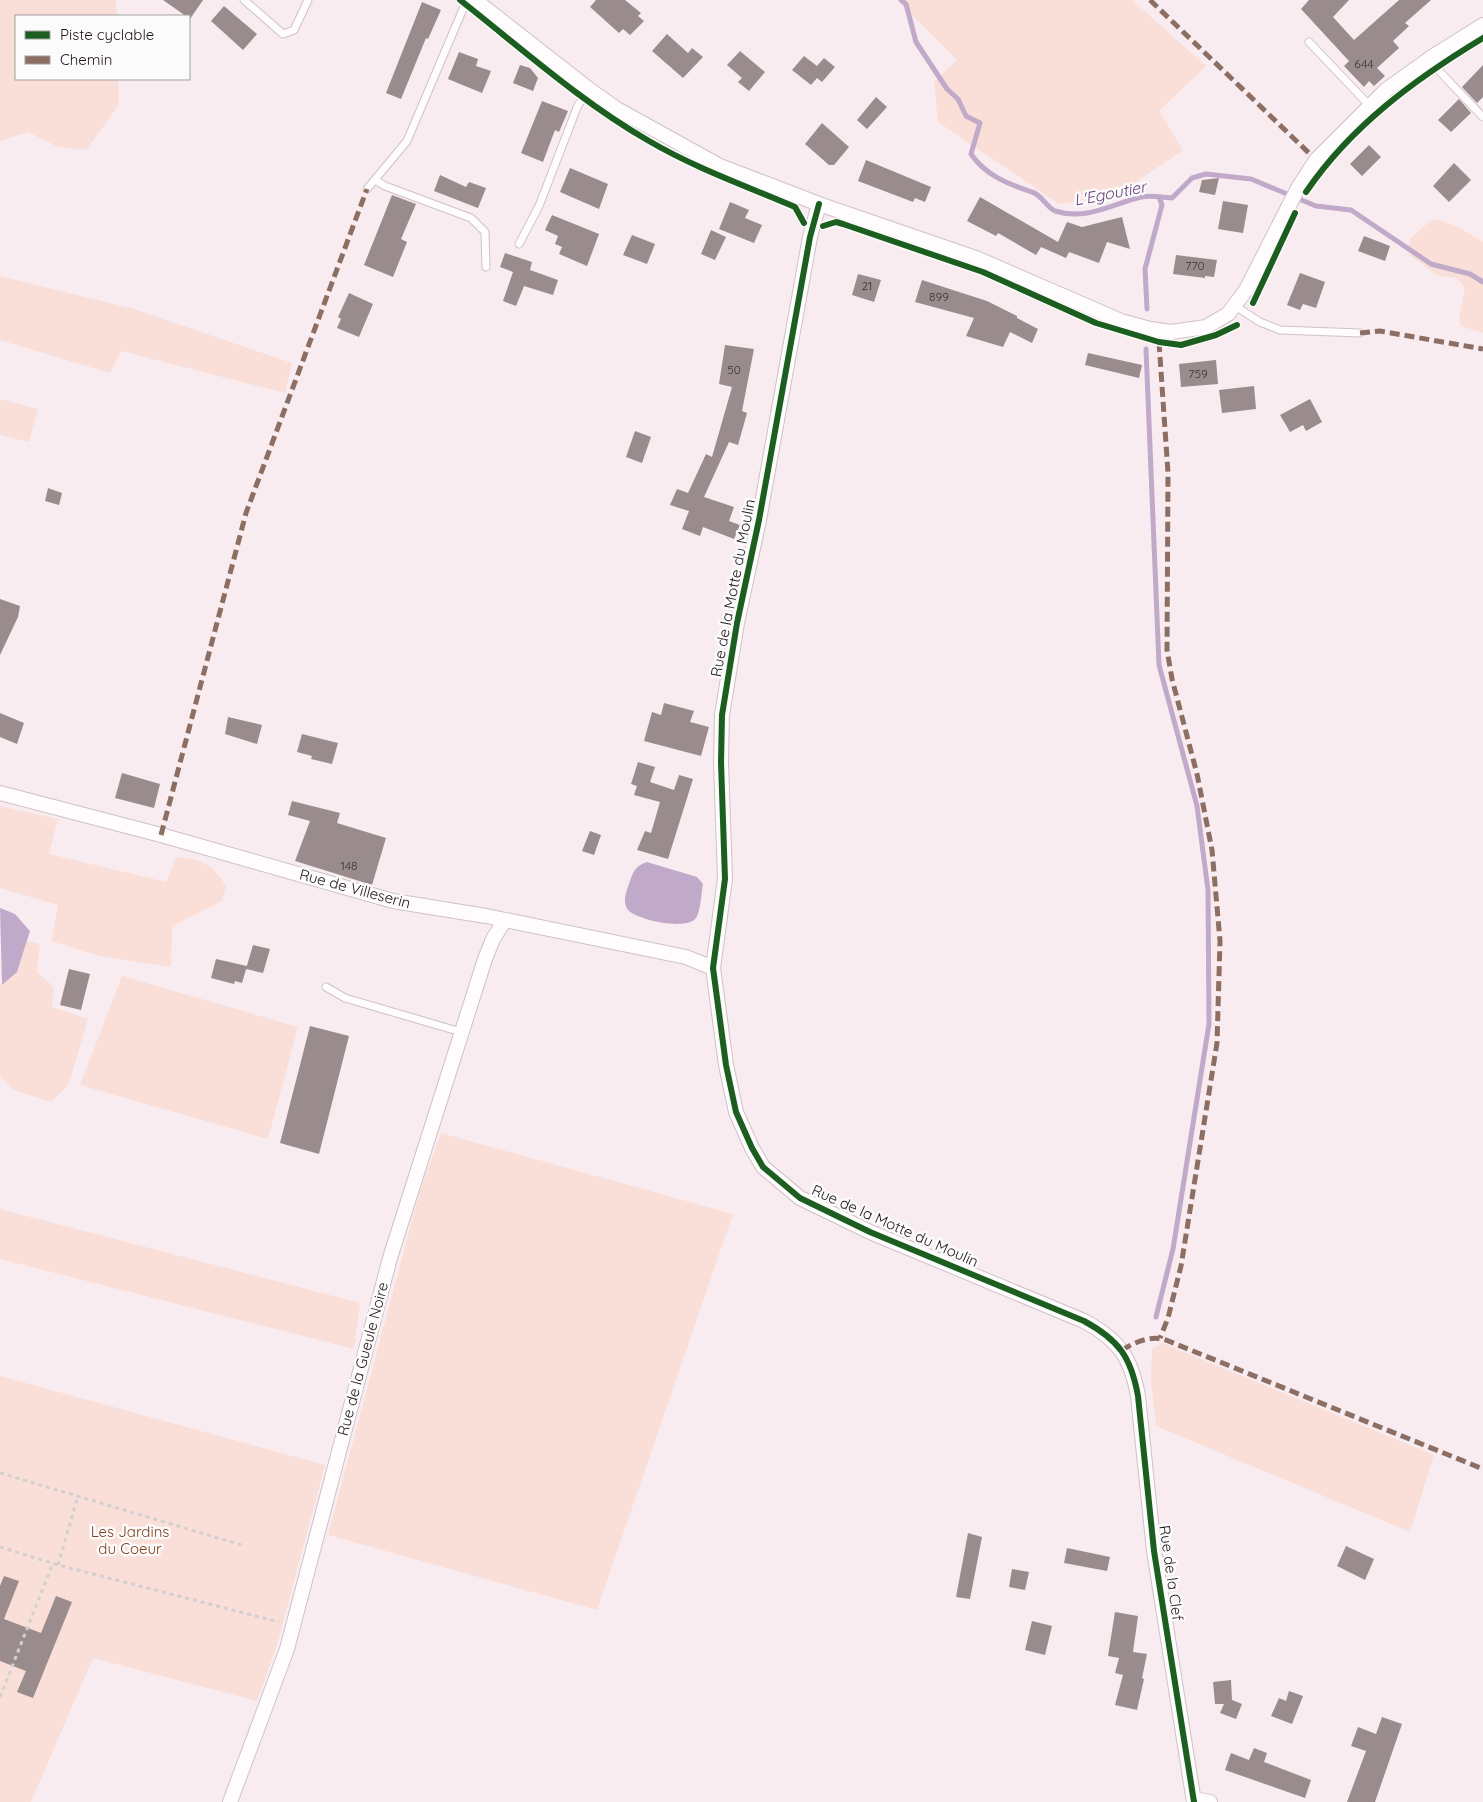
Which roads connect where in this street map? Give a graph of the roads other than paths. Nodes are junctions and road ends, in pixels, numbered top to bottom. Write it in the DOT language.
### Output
graph roads {
  1 [pos="244,0"];
  2 [pos="308,0"];
  3 [pos="469,0"];
  4 [pos="475,0"];
  5 [pos="1483,25"];
  6 [pos="1309,42"];
  7 [pos="1432,57"];
  8 [pos="590,90"];
  9 [pos="1369,104"];
  10 [pos="1483,117"];
  11 [pos="375,180"];
  12 [pos="367,188"];
  13 [pos="819,204"];
  14 [pos="519,244"];
  15 [pos="486,267"];
  16 [pos="1235,306"];
  17 [pos="1360,333"];
  18 [pos="0,793"];
  19 [pos="505,920"];
  20 [pos="713,968"];
  21 [pos="326,987"];
  22 [pos="462,1032"];
  23 [pos="1122,1350"];
  24 [pos="1194,1800"];
  25 [pos="230,1802"];
  26 [pos="1210,1802"];
  1 -- 2 [label="lane"];
  3 -- 11 [label="lane"];
  4 -- 8 [label="street"];
  5 -- 7 [label="street"];
  6 -- 9 [label="lane"];
  7 -- 9 [label="street"];
  7 -- 10 [label="lane"];
  8 -- 13 [label="street"];
  8 -- 14 [label="lane"];
  9 -- 16 [label="street"];
  11 -- 12 [label="lane"];
  11 -- 15 [label="lane"];
  13 -- 16 [label="street"];
  13 -- 20 [label="street, Rue de la Motte du Moulin"];
  16 -- 17 [label="lane"];
  18 -- 19 [label="street, Rue de Villeserin"];
  19 -- 20 [label="street, Rue de Villeserin"];
  19 -- 22 [label="street, Rue de la Gueule Noire"];
  20 -- 23 [label="street, Rue de la Motte du Moulin"];
  21 -- 22 [label="lane"];
  22 -- 25 [label="street, Rue de la Gueule Noire"];
  23 -- 24 [label="street, Rue de la Clef"];
  24 -- 26 [label="street"];
}
